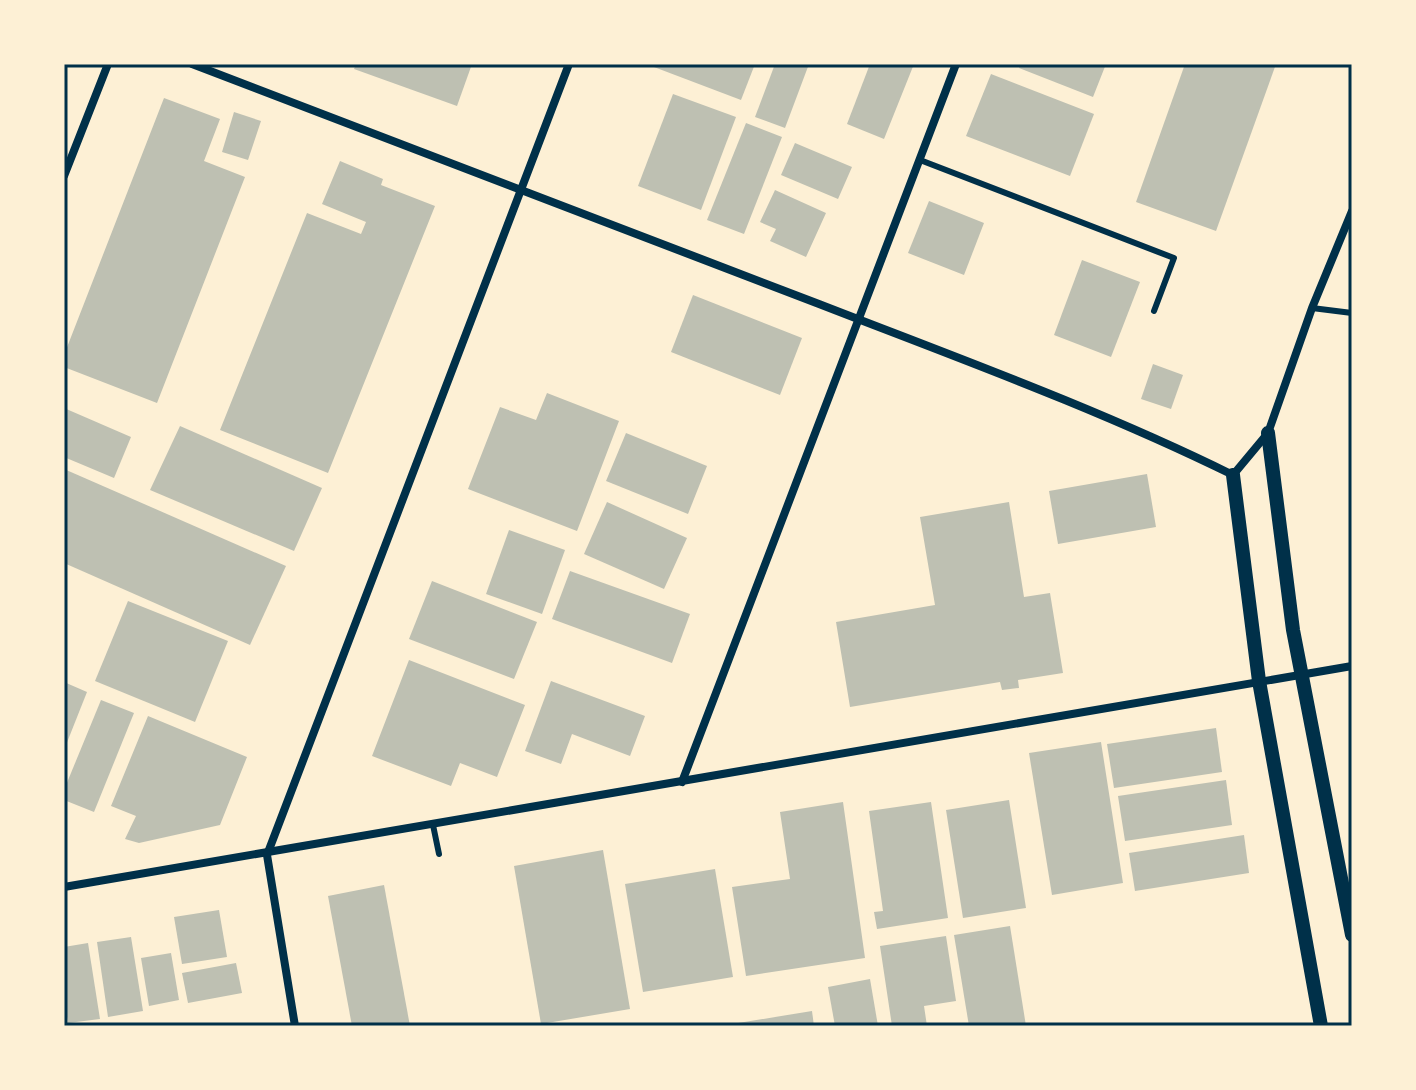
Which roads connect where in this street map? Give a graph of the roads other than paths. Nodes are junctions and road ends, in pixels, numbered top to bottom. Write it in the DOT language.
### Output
graph roads {
  1 [pos="108,64"];
  2 [pos="192,64"];
  3 [pos="569,64"];
  4 [pos="956,64"];
  5 [pos="920,160"];
  6 [pos="64,176"];
  7 [pos="521,187"];
  8 [pos="1352,211"];
  9 [pos="1312,308"];
  10 [pos="1154,311"];
  11 [pos="1352,313"];
  12 [pos="860,319"];
  13 [pos="1268,433"];
  14 [pos="1233,475"];
  15 [pos="1352,666"];
  16 [pos="1301,674"];
  17 [pos="1259,681"];
  18 [pos="682,782"];
  19 [pos="433,825"];
  20 [pos="439,854"];
  21 [pos="267,855"];
  22 [pos="64,887"];
  23 [pos="1352,935"];
  24 [pos="295,1026"];
  25 [pos="1321,1026"];
  1 -- 6 [label="street"];
  2 -- 7 [label="street"];
  3 -- 7 [label="street"];
  4 -- 5 [label="street"];
  5 -- 10 [label="lane"];
  5 -- 12 [label="street"];
  7 -- 12 [label="street"];
  7 -- 21 [label="street"];
  8 -- 9 [label="street"];
  9 -- 11 [label="lane"];
  9 -- 13 [label="street"];
  12 -- 14 [label="street"];
  12 -- 18 [label="street"];
  13 -- 14 [label="street"];
  13 -- 16 [label="street"];
  14 -- 17 [label="street"];
  15 -- 16 [label="street"];
  16 -- 17 [label="street"];
  16 -- 23 [label="street"];
  17 -- 18 [label="street"];
  17 -- 25 [label="street"];
  18 -- 19 [label="street"];
  19 -- 20 [label="lane"];
  19 -- 21 [label="street"];
  21 -- 22 [label="street"];
  21 -- 24 [label="street"];
}
